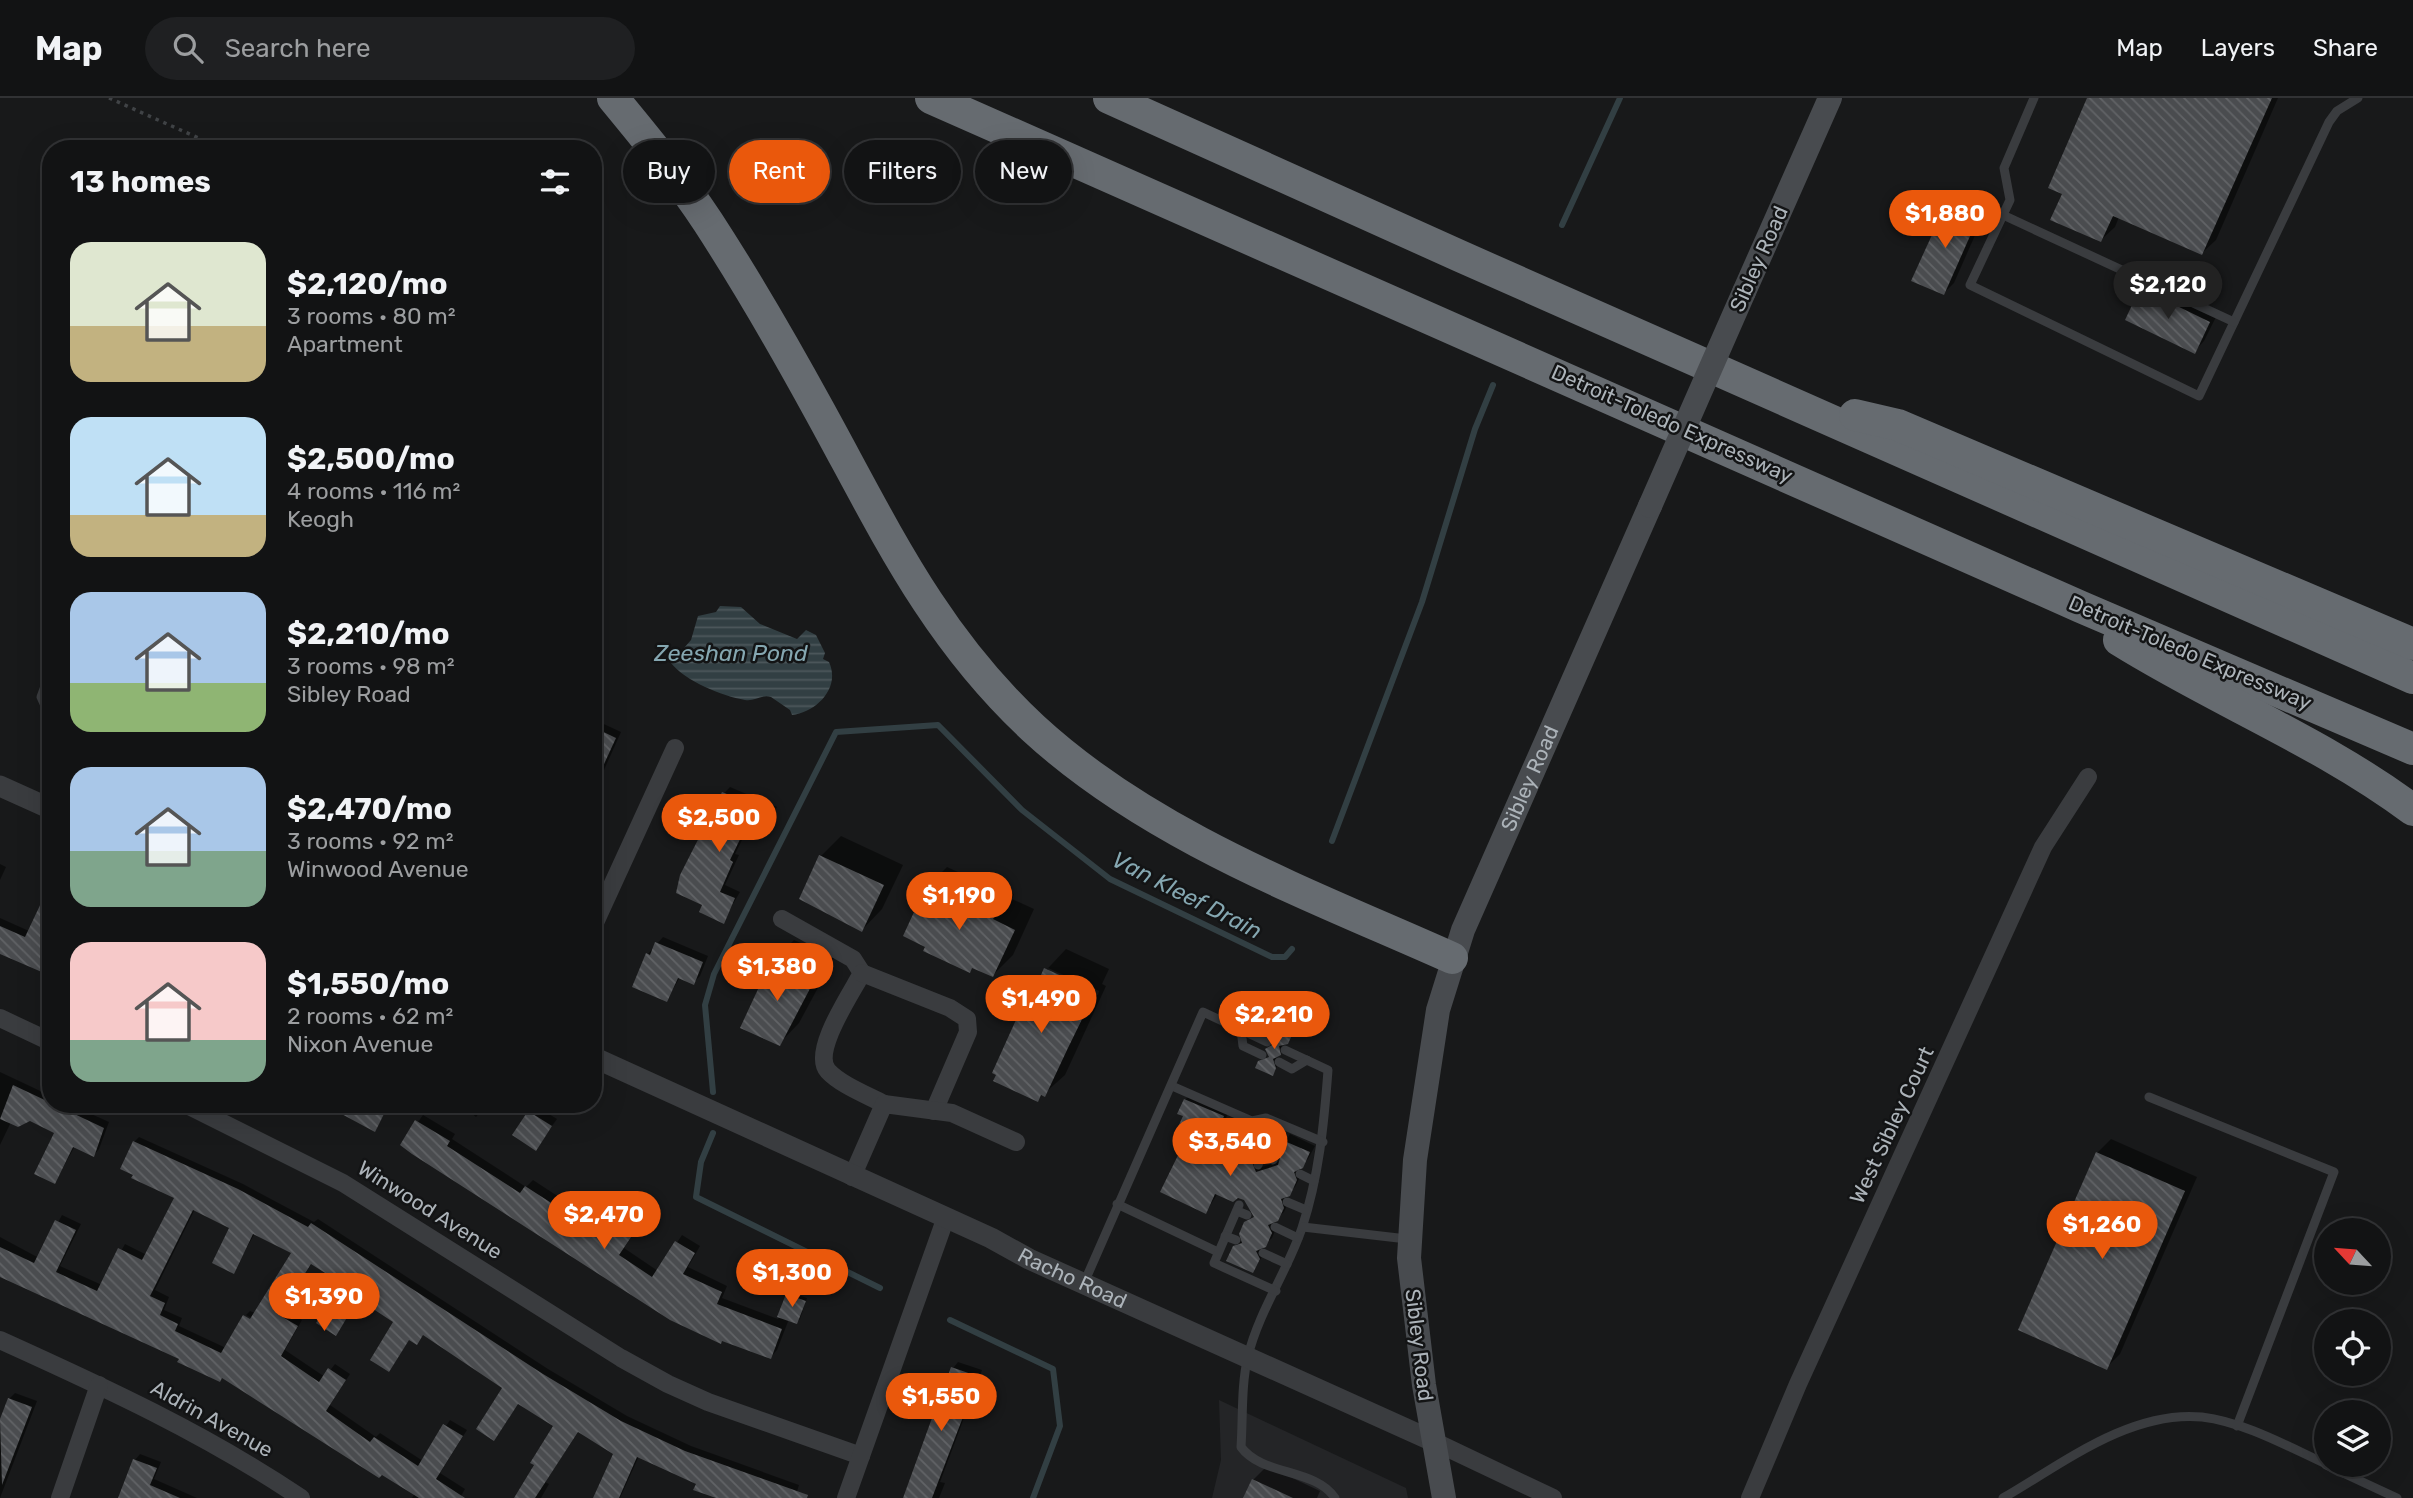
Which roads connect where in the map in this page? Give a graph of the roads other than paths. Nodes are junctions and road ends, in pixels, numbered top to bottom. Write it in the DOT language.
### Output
graph roads {
  1 [pos="613,98"];
  2 [pos="931,98"];
  3 [pos="1109,98"];
  4 [pos="1830,98"];
  5 [pos="2034,98"];
  6 [pos="2358,98"];
  7 [pos="2343,103"];
  8 [pos="2003,215"];
  9 [pos="2234,323"];
  10 [pos="1789,401"];
  11 [pos="2081,607"];
  12 [pos="2413,644"];
  13 [pos="2413,678"];
  14 [pos="675,748"];
  15 [pos="2413,749"];
  16 [pos="2088,777"];
  17 [pos="0,786"];
  18 [pos="42,805"];
  19 [pos="2413,810"];
  20 [pos="602,908"];
  21 [pos="782,919"];
  22 [pos="1452,958"];
  23 [pos="862,973"];
  24 [pos="0,1018"];
  25 [pos="1241,1030"];
  26 [pos="42,1038"];
  27 [pos="1268,1042"];
  28 [pos="1285,1050"];
  29 [pos="1262,1055"];
  30 [pos="1307,1060"];
  31 [pos="602,1061"];
  32 [pos="1279,1062"];
  33 [pos="1172,1086"];
  34 [pos="2149,1097"];
  35 [pos="884,1104"];
  36 [pos="934,1111"];
  37 [pos="203,1113"];
  38 [pos="1016,1142"];
  39 [pos="1323,1142"];
  40 [pos="1273,1160"];
  41 [pos="1258,1165"];
  42 [pos="1300,1174"];
  43 [pos="852,1177"];
  44 [pos="1314,1181"];
  45 [pos="1287,1202"];
  46 [pos="1117,1204"];
  47 [pos="1306,1210"];
  48 [pos="1247,1215"];
  49 [pos="946,1217"];
  50 [pos="1275,1227"];
  51 [pos="1303,1227"];
  52 [pos="1226,1236"];
  53 [pos="1298,1238"];
  54 [pos="1409,1239"];
  55 [pos="1236,1240"];
  56 [pos="1218,1252"];
  57 [pos="1263,1253"];
  58 [pos="1287,1264"];
  59 [pos="1083,1283"];
  60 [pos="1276,1291"];
  61 [pos="0,1339"];
  62 [pos="1247,1357"];
  63 [pos="99,1385"];
  64 [pos="2237,1426"];
  65 [pos="1433,1441"];
  66 [pos="861,1457"];
  67 [pos="2314,1460"];
  68 [pos="2352,1477"];
  69 [pos="60,1498"];
  70 [pos="301,1498"];
  71 [pos="846,1498"];
  72 [pos="1335,1498"];
  73 [pos="1444,1498"];
  74 [pos="1553,1498"];
  75 [pos="1750,1498"];
  76 [pos="2003,1498"];
  77 [pos="2397,1498"];
  1 -- 22 [label="highway"];
  2 -- 11 [label="highway, Detroit-Toledo Expressway"];
  3 -- 10 [label="highway"];
  4 -- 22 [label="main road, Sibley Road, bridge"];
  5 -- 8 [label="lane"];
  6 -- 7 [label="lane"];
  7 -- 9 [label="lane"];
  8 -- 9 [label="lane"];
  8 -- 9 [label="lane"];
  10 -- 12 [label="highway"];
  10 -- 13 [label="highway"];
  11 -- 15 [label="highway, Detroit-Toledo Expressway"];
  11 -- 19 [label="highway"];
  14 -- 20 [label="street"];
  16 -- 75 [label="street, West Sibley Court"];
  17 -- 18 [label="street"];
  21 -- 23 [label="street"];
  22 -- 54 [label="main road, Sibley Road"];
  23 -- 35 [label="street"];
  23 -- 36 [label="street"];
  24 -- 26 [label="street"];
  25 -- 27 [label="lane"];
  25 -- 29 [label="lane"];
  25 -- 33 [label="lane"];
  28 -- 30 [label="lane"];
  30 -- 32 [label="lane"];
  30 -- 39 [label="lane"];
  31 -- 43 [label="street, Racho Road"];
  33 -- 39 [label="lane"];
  33 -- 46 [label="lane"];
  34 -- 64 [label="lane"];
  35 -- 36 [label="street"];
  35 -- 43 [label="street"];
  36 -- 38 [label="street"];
  37 -- 66 [label="street, Winwood Avenue"];
  39 -- 44 [label="lane"];
  40 -- 41 [label="lane"];
  42 -- 44 [label="lane"];
  43 -- 49 [label="street, Racho Road"];
  44 -- 47 [label="lane"];
  45 -- 47 [label="lane"];
  46 -- 56 [label="lane"];
  46 -- 59 [label="lane"];
  47 -- 51 [label="lane"];
  48 -- 52 [label="lane"];
  49 -- 59 [label="street, Racho Road"];
  49 -- 66 [label="street"];
  50 -- 53 [label="lane"];
  51 -- 53 [label="lane"];
  51 -- 54 [label="lane"];
  52 -- 55 [label="lane"];
  52 -- 56 [label="lane"];
  53 -- 58 [label="lane"];
  54 -- 65 [label="main road, Sibley Road"];
  56 -- 60 [label="lane"];
  57 -- 58 [label="lane"];
  58 -- 60 [label="lane"];
  59 -- 62 [label="street, Racho Road"];
  60 -- 62 [label="lane"];
  61 -- 63 [label="street, Aldrin Avenue"];
  62 -- 65 [label="street, Racho Road"];
  62 -- 72 [label="lane"];
  63 -- 69 [label="street"];
  63 -- 70 [label="street, Aldrin Avenue"];
  64 -- 67 [label="lane"];
  64 -- 76 [label="lane"];
  65 -- 73 [label="main road, Sibley Road"];
  65 -- 74 [label="street, Racho Road"];
  66 -- 71 [label="street"];
  68 -- 77 [label="lane"];
}
